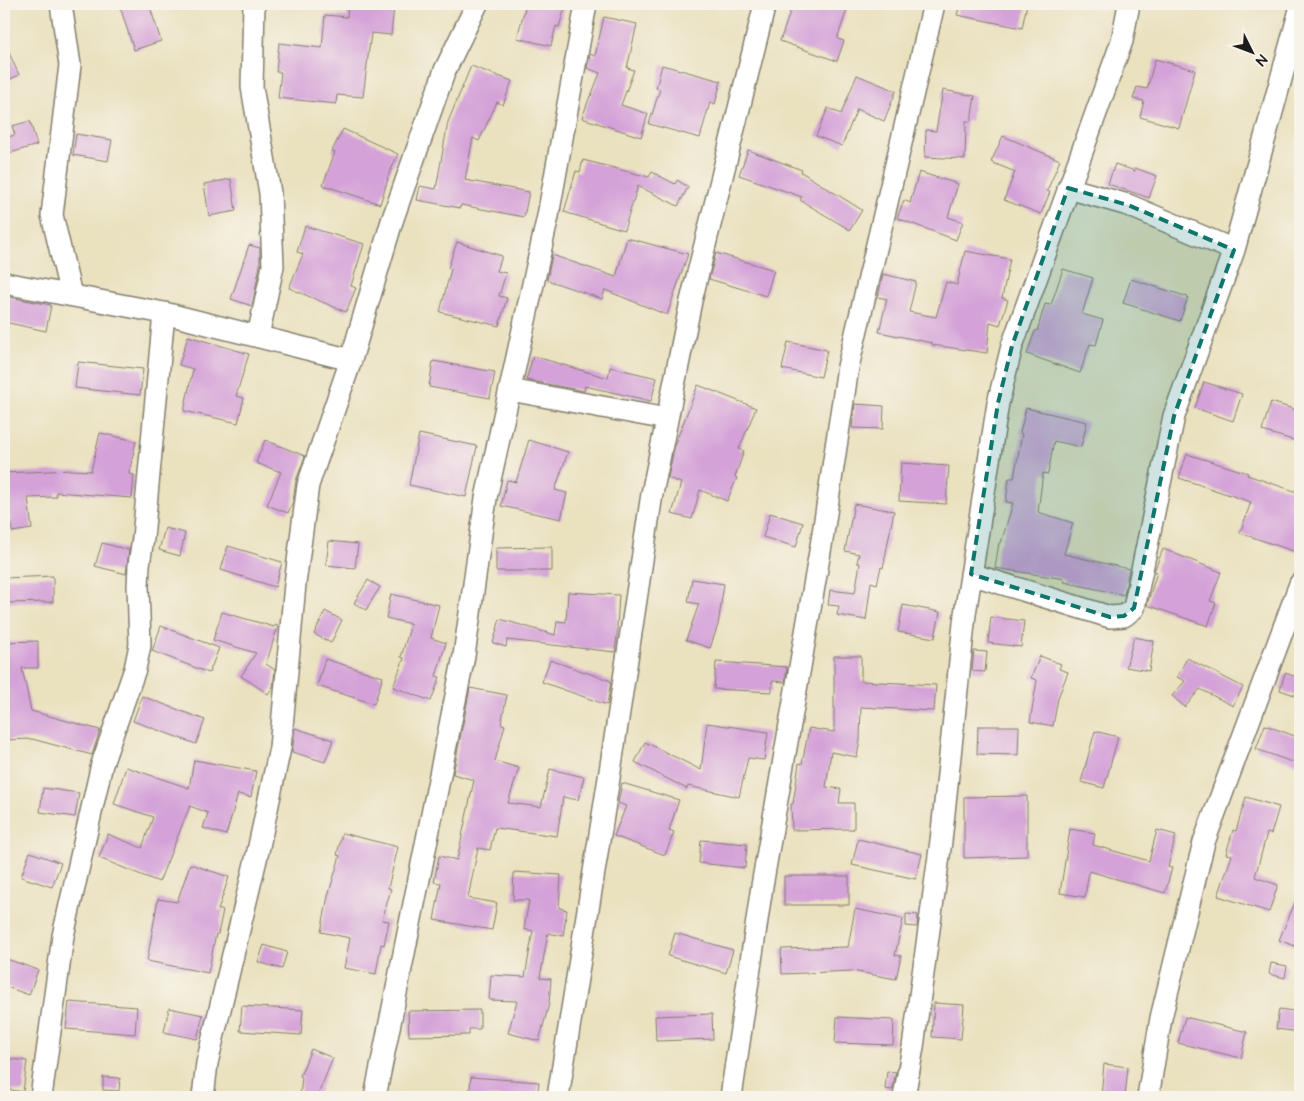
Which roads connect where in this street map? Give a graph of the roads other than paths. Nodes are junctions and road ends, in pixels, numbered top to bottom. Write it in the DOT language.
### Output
graph roads {
  1 [pos="61,4"];
  2 [pos="254,4"];
  3 [pos="478,4"];
  4 [pos="586,4"];
  5 [pos="765,4"];
  6 [pos="934,4"];
  7 [pos="1129,4"];
  8 [pos="1300,11"];
  9 [pos="1068,188"];
  10 [pos="1234,250"];
  11 [pos="4,282"];
  12 [pos="71,295"];
  13 [pos="164,313"];
  14 [pos="258,336"];
  15 [pos="351,360"];
  16 [pos="510,390"];
  17 [pos="667,419"];
  18 [pos="971,574"];
  19 [pos="1300,584"];
  20 [pos="1296,605"];
  21 [pos="41,1097"];
  22 [pos="203,1097"];
  23 [pos="375,1097"];
  24 [pos="558,1097"];
  25 [pos="732,1097"];
  26 [pos="904,1097"];
  27 [pos="1148,1097"];
  1 -- 12 [label="street"];
  2 -- 14 [label="street"];
  3 -- 15 [label="street"];
  4 -- 16 [label="street"];
  5 -- 17 [label="street"];
  6 -- 25 [label="street"];
  7 -- 9 [label="street"];
  8 -- 10 [label="street"];
  9 -- 10 [label="street"];
  9 -- 18 [label="street"];
  10 -- 18 [label="street"];
  11 -- 12 [label="street"];
  12 -- 13 [label="street"];
  13 -- 14 [label="street"];
  13 -- 21 [label="street"];
  14 -- 15 [label="street"];
  15 -- 22 [label="street"];
  16 -- 17 [label="street"];
  16 -- 23 [label="street"];
  17 -- 24 [label="street"];
  18 -- 26 [label="street"];
  19 -- 20 [label="street"];
  20 -- 27 [label="street"];
}
